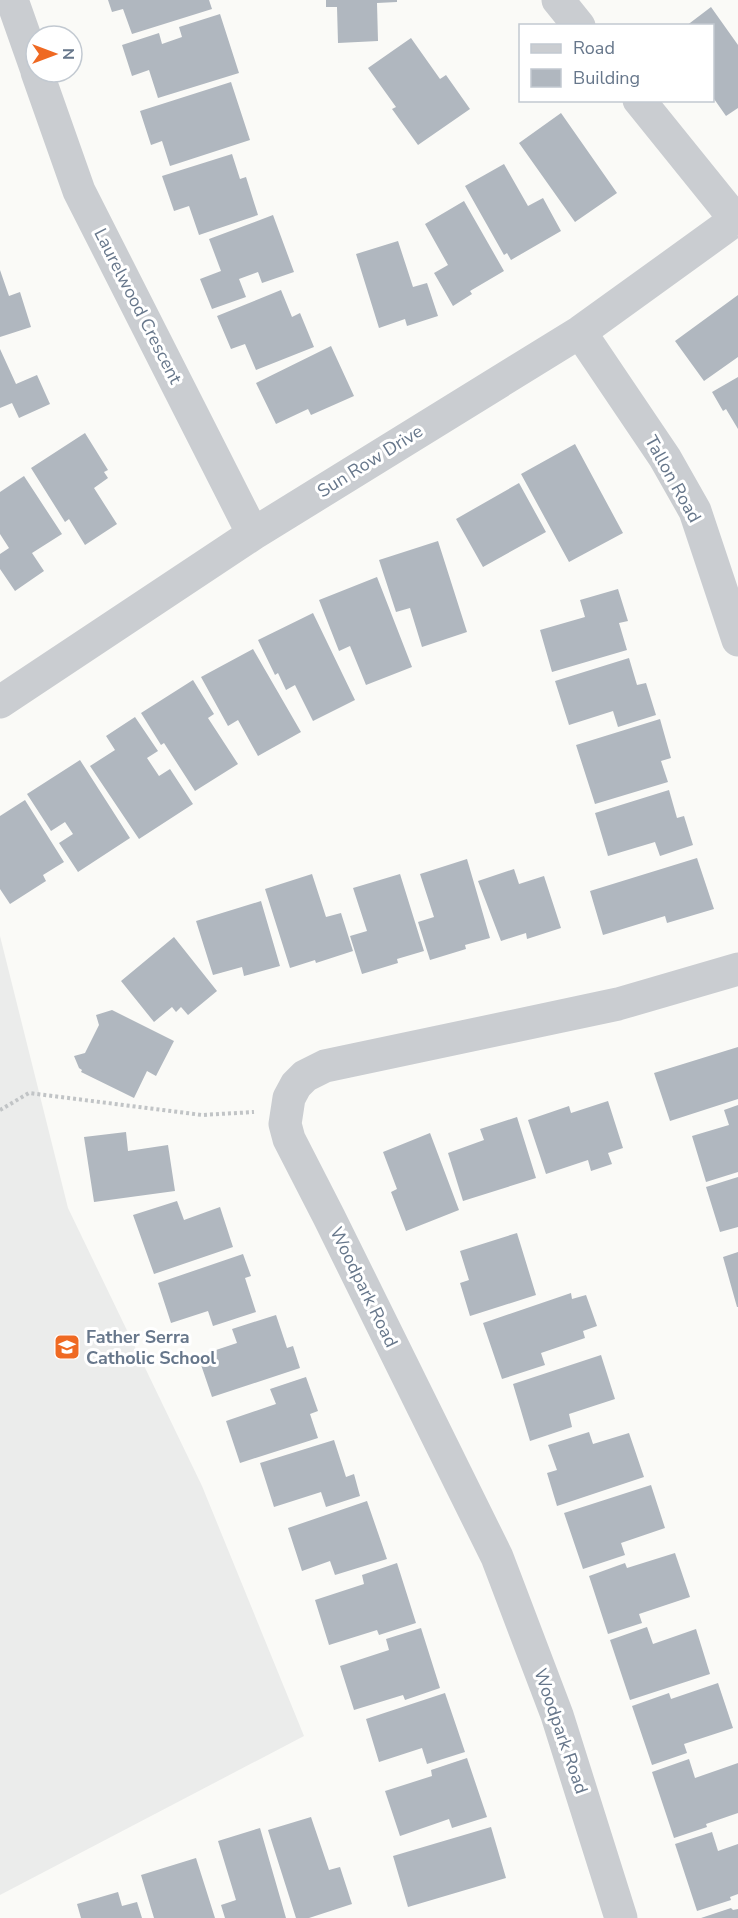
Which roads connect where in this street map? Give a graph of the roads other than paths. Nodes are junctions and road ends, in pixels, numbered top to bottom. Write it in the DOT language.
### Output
graph roads {
  1 [pos="12,0"];
  2 [pos="558,0"];
  3 [pos="577,24"];
  4 [pos="24,34"];
  5 [pos="42,84"];
  6 [pos="641,102"];
  7 [pos="737,218"];
  8 [pos="580,332"];
  9 [pos="253,534"];
  10 [pos="738,640"];
  11 [pos="0,702"];
  12 [pos="738,969"];
  13 [pos="612,1916"];
  1 -- 4 [label="street, Laurelwood Crescent"];
  2 -- 3 [label="street"];
  5 -- 9 [label="street, Laurelwood Crescent"];
  6 -- 7 [label="street"];
  7 -- 8 [label="street, Sun Row Drive"];
  8 -- 9 [label="street, Sun Row Drive"];
  8 -- 10 [label="street, Tallon Road"];
  9 -- 11 [label="street, Sun Row Drive"];
  12 -- 13 [label="street, Woodpark Road"];
}
